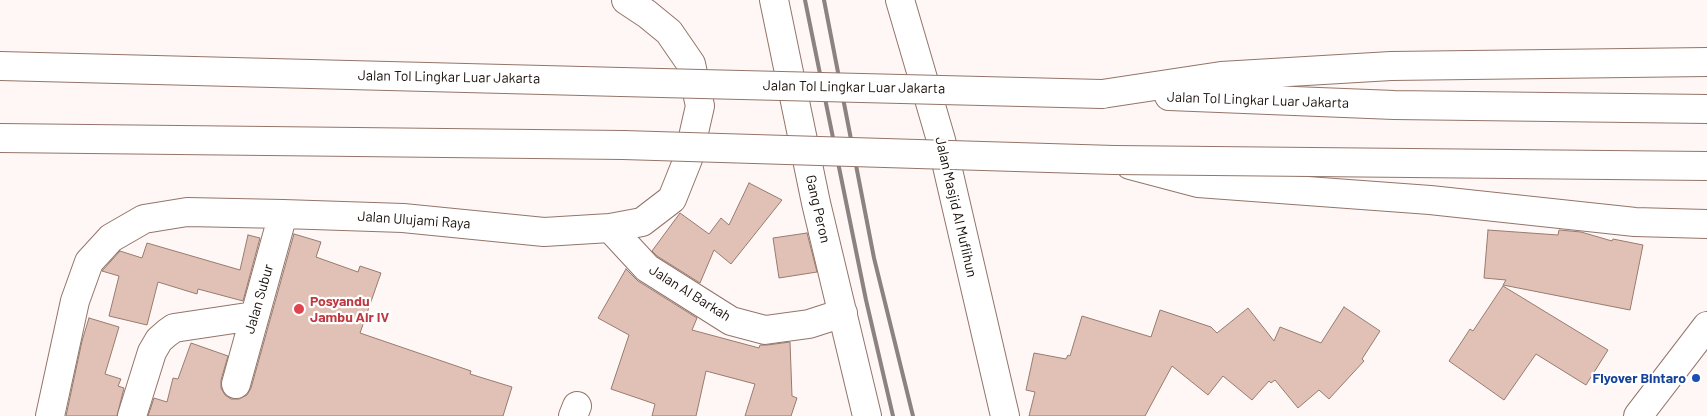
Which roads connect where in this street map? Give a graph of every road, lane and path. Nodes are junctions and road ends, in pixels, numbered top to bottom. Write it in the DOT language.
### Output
graph roads {
  1 [pos="626,0"];
  2 [pos="774,0"];
  3 [pos="900,0"];
  4 [pos="1707,62"];
  5 [pos="0,66"];
  6 [pos="1102,94"];
  7 [pos="1707,109"];
  8 [pos="0,138"];
  9 [pos="1114,160"];
  10 [pos="1707,166"];
  11 [pos="283,214"];
  12 [pos="1707,224"];
  13 [pos="610,228"];
  14 [pos="843,313"];
  15 [pos="254,316"];
  16 [pos="1707,326"];
  17 [pos="236,384"];
  18 [pos="50,416"];
  19 [pos="132,416"];
  20 [pos="867,416"];
  21 [pos="1004,416"];
  22 [pos="1638,416"];
  1 -- 13 [label="main road, Jalan Ulujami Raya"];
  2 -- 14 [label="main road, Gang Peron"];
  3 -- 21 [label="main road, Jalan Masjid Al Muflihun"];
  4 -- 6 [label="main road"];
  5 -- 6 [label="main road, Jalan Tol Lingkar Luar Jakarta, bridge"];
  6 -- 7 [label="main road, Jalan Tol Lingkar Luar Jakarta"];
  8 -- 9 [label="main road, bridge"];
  9 -- 10 [label="main road, bridge"];
  9 -- 12 [label="main road, bridge"];
  11 -- 13 [label="main road, Jalan Ulujami Raya"];
  11 -- 15 [label="main road, Jalan Subur"];
  11 -- 18 [label="main road, Jalan Ulujami Raya"];
  13 -- 14 [label="main road, Jalan Al Barkah"];
  14 -- 20 [label="main road, Gang Peron"];
  15 -- 17 [label="main road, Jalan Subur"];
  15 -- 19 [label="main road"];
  16 -- 22 [label="main road"];
}
